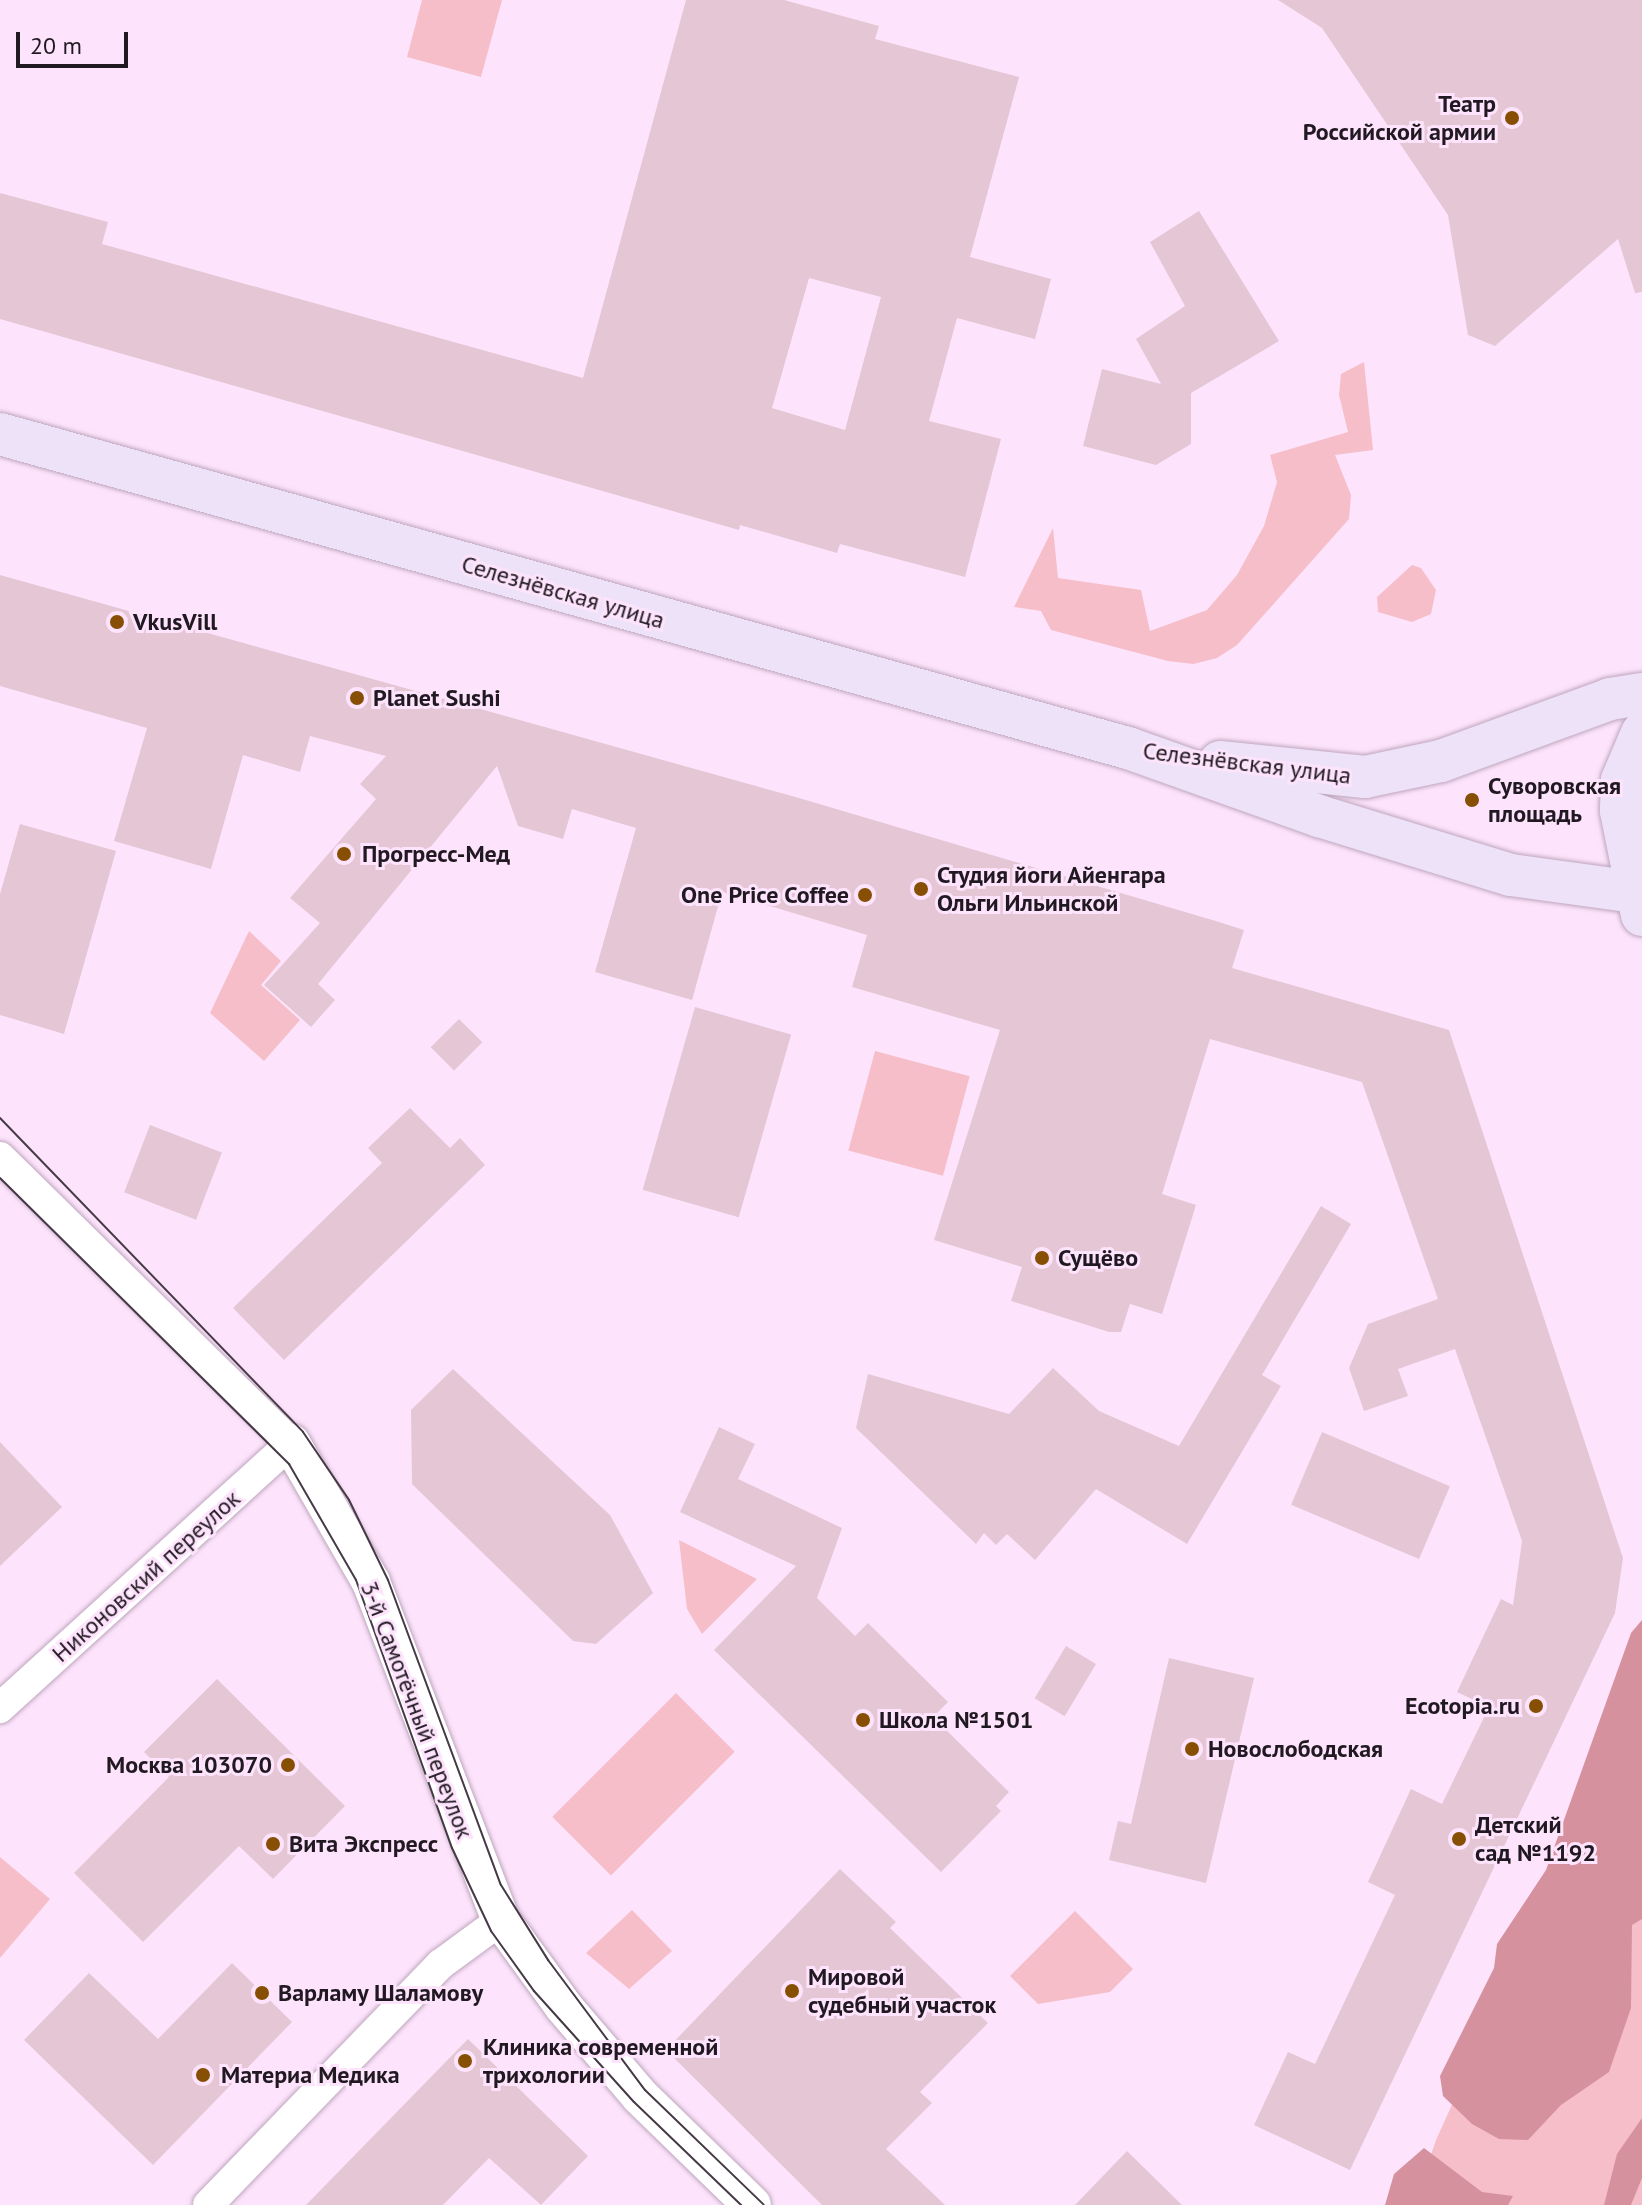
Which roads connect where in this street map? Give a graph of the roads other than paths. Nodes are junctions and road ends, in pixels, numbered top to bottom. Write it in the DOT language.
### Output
graph roads {
  1 [pos="0,434"];
  2 [pos="1642,694"];
  3 [pos="1642,733"];
  4 [pos="1128,748"];
  5 [pos="1639,903"];
  6 [pos="0,1157"];
  7 [pos="291,1443"];
  8 [pos="0,1708"];
  9 [pos="501,1920"];
  10 [pos="208,2205"];
  11 [pos="752,2205"];
  1 -- 4 [label="main road, Селезнёвская улица"];
  2 -- 4 [label="main road, Селезнёвская улица"];
  3 -- 5 [label="main road"];
  4 -- 5 [label="main road, Селезнёвская улица"];
  6 -- 7 [label="street, 3-й Самотёчный переулок"];
  7 -- 8 [label="street, Никоновский переулок"];
  7 -- 9 [label="street, 3-й Самотёчный переулок"];
  9 -- 10 [label="street"];
  9 -- 11 [label="street, 3-й Самотёчный переулок"];
}
